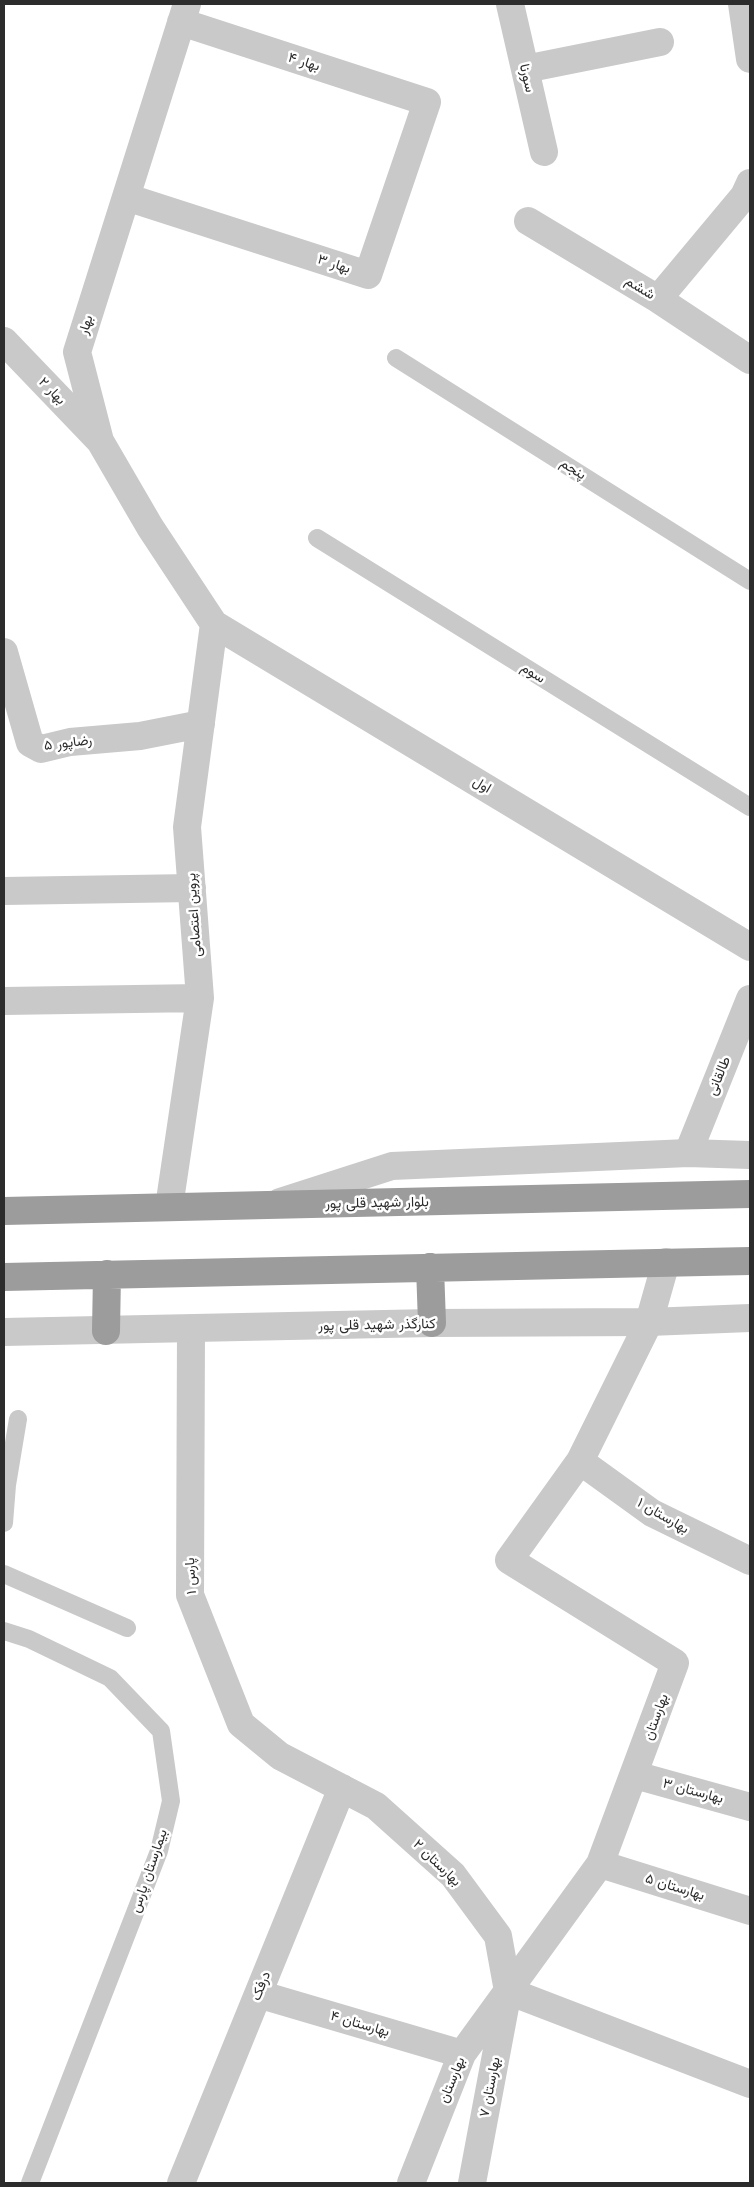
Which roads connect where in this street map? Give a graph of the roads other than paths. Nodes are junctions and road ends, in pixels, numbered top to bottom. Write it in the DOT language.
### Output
graph roads {
  1 [pos="510,4"];
  2 [pos="742,4"];
  3 [pos="184,13"];
  4 [pos="660,42"];
  5 [pos="750,59"];
  6 [pos="524,69"];
  7 [pos="427,102"];
  8 [pos="544,152"];
  9 [pos="750,183"];
  10 [pos="126,196"];
  11 [pos="528,222"];
  12 [pos="658,299"];
  13 [pos="4,341"];
  14 [pos="396,358"];
  15 [pos="750,360"];
  16 [pos="100,441"];
  17 [pos="317,538"];
  18 [pos="750,581"];
  19 [pos="214,624"];
  20 [pos="4,652"];
  21 [pos="201,724"];
  22 [pos="750,807"];
  23 [pos="192,888"];
  24 [pos="4,891"];
  25 [pos="750,947"];
  26 [pos="200,998"];
  27 [pos="750,999"];
  28 [pos="4,1001"];
  29 [pos="688,1154"];
  30 [pos="750,1155"];
  31 [pos="750,1194"];
  32 [pos="270,1205"];
  33 [pos="169,1207"];
  34 [pos="4,1211"];
  35 [pos="750,1261"];
  36 [pos="666,1262"];
  37 [pos="430,1267"];
  38 [pos="107,1274"];
  39 [pos="4,1277"];
  40 [pos="750,1318"];
  41 [pos="649,1322"];
  42 [pos="432,1324"];
  43 [pos="191,1329"];
  44 [pos="106,1331"];
  45 [pos="4,1332"];
  46 [pos="18,1419"];
  47 [pos="580,1461"];
  48 [pos="5,1485"];
  49 [pos="4,1523"];
  50 [pos="750,1562"];
  51 [pos="4,1574"];
  52 [pos="128,1628"];
  53 [pos="4,1631"];
  54 [pos="635,1775"];
  55 [pos="342,1788"];
  56 [pos="750,1807"];
  57 [pos="600,1864"];
  58 [pos="750,1911"];
  59 [pos="508,1991"];
  60 [pos="258,1994"];
  61 [pos="462,2054"];
  62 [pos="750,2084"];
  63 [pos="30,2183"];
  64 [pos="181,2183"];
  65 [pos="412,2183"];
  66 [pos="472,2183"];
  1 -- 6 [label="street, سورنا"];
  2 -- 5 [label="street"];
  3 -- 7 [label="street, بهار ۴"];
  3 -- 10 [label="street, بهار"];
  4 -- 6 [label="street"];
  6 -- 8 [label="street, سورنا"];
  7 -- 10 [label="street, بهار ۳"];
  9 -- 12 [label="street"];
  10 -- 16 [label="street, بهار"];
  11 -- 12 [label="street, ششم"];
  12 -- 15 [label="street, ششم"];
  13 -- 16 [label="street, بهار ۲"];
  14 -- 18 [label="lane, پنجم"];
  16 -- 19 [label="street, بهار"];
  17 -- 22 [label="lane, سوم"];
  19 -- 21 [label="street, پروین اعتصامی"];
  19 -- 25 [label="street, اول"];
  20 -- 21 [label="street, رضاپور ۵"];
  21 -- 23 [label="street, پروین اعتصامی"];
  23 -- 24 [label="street"];
  23 -- 26 [label="street, پروین اعتصامی"];
  26 -- 28 [label="street"];
  26 -- 33 [label="street, پروین اعتصامی"];
  27 -- 29 [label="street, طالقانی"];
  29 -- 30 [label="street"];
  29 -- 32 [label="street"];
  31 -- 32 [label="highway, بلوار شهید قلی پور"];
  32 -- 33 [label="highway, بلوار شهید قلی پور"];
  33 -- 34 [label="highway, بلوار شهید قلی پور"];
  35 -- 36 [label="highway"];
  36 -- 37 [label="highway"];
  36 -- 41 [label="street, بهارستان"];
  37 -- 38 [label="highway"];
  37 -- 42 [label="highway"];
  38 -- 39 [label="highway"];
  38 -- 44 [label="highway"];
  40 -- 41 [label="street, کنارگذر شهید قلی پور"];
  41 -- 42 [label="street, کنارگذر شهید قلی پور"];
  41 -- 47 [label="street, بهارستان"];
  42 -- 43 [label="street, کنارگذر شهید قلی پور"];
  43 -- 44 [label="street, کنارگذر شهید قلی پور"];
  43 -- 55 [label="street, پارس ۱"];
  44 -- 45 [label="street, کنارگذر شهید قلی پور"];
  46 -- 48 [label="lane"];
  47 -- 50 [label="street, بهارستان ۱"];
  47 -- 54 [label="street, بهارستان"];
  48 -- 49 [label="lane"];
  51 -- 52 [label="lane"];
  53 -- 63 [label="lane, بیمارستان پارس"];
  54 -- 56 [label="street, بهارستان ۳"];
  54 -- 57 [label="street, بهارستان"];
  55 -- 59 [label="street, بهارستان ۲"];
  55 -- 60 [label="street, درفک"];
  57 -- 58 [label="street, بهارستان ۵"];
  57 -- 59 [label="street, بهارستان"];
  59 -- 61 [label="street, بهارستان"];
  59 -- 62 [label="street"];
  59 -- 66 [label="street, بهارستان ۷"];
  60 -- 61 [label="street, بهارستان ۴"];
  60 -- 64 [label="street, درفک"];
  61 -- 65 [label="street, بهارستان"];
}
